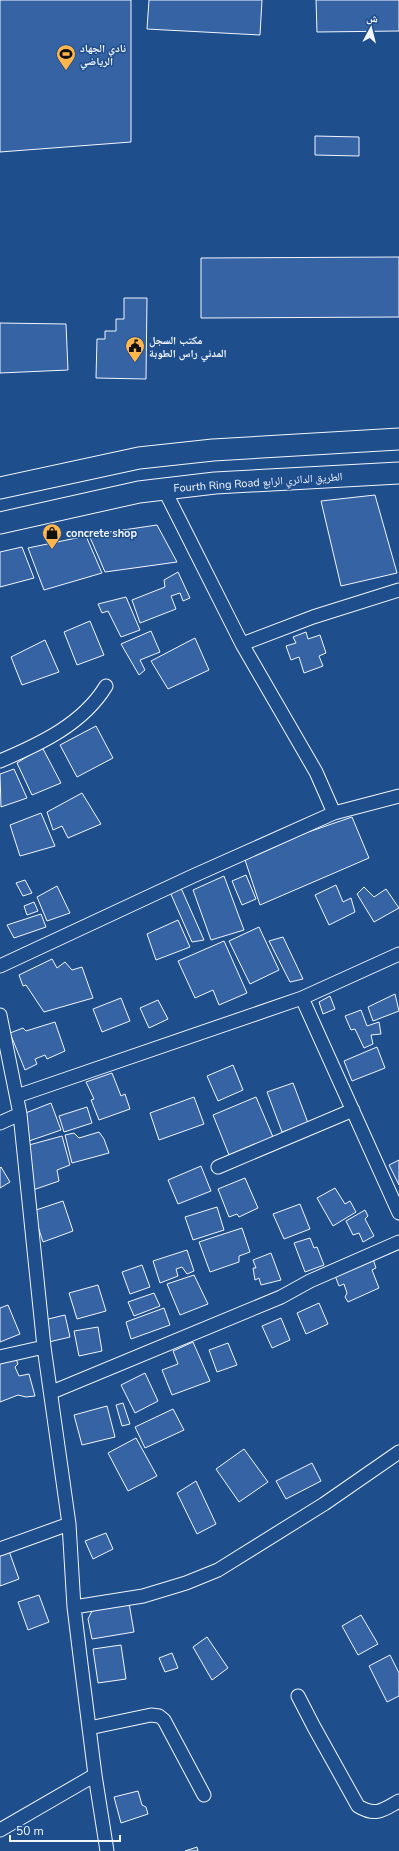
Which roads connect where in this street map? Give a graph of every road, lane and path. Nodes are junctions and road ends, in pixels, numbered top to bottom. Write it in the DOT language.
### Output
graph roads {
  1 [pos="399,440"];
  2 [pos="399,474"];
  3 [pos="0,488"];
  4 [pos="164,489"];
  5 [pos="0,523"];
  6 [pos="399,590"];
  7 [pos="242,644"];
  8 [pos="106,686"];
  9 [pos="0,761"];
  10 [pos="399,796"];
  11 [pos="334,814"];
  12 [pos="399,954"];
  13 [pos="0,966"];
  14 [pos="302,998"];
  15 [pos="0,1015"];
  16 [pos="17,1096"];
  17 [pos="354,1110"];
  18 [pos="20,1114"];
  19 [pos="0,1122"];
  20 [pos="218,1167"];
  21 [pos="399,1213"];
  22 [pos="399,1242"];
  23 [pos="44,1347"];
  24 [pos="0,1357"];
  25 [pos="52,1392"];
  26 [pos="398,1456"];
  27 [pos="69,1524"];
  28 [pos="0,1549"];
  29 [pos="74,1608"];
  30 [pos="298,1696"];
  31 [pos="89,1728"];
  32 [pos="95,1775"];
  33 [pos="204,1795"];
  34 [pos="399,1801"];
  35 [pos="0,1830"];
  36 [pos="107,1851"];
  1 -- 3 [label="main road"];
  2 -- 4 [label="main road, Fourth Ring Road الطريق الدائري الرابع"];
  4 -- 5 [label="main road, Fourth Ring Road الطريق الدائري الرابع"];
  4 -- 7 [label="street"];
  6 -- 7 [label="street"];
  7 -- 11 [label="street"];
  8 -- 9 [label="street"];
  10 -- 11 [label="street"];
  11 -- 13 [label="street"];
  12 -- 14 [label="street"];
  14 -- 16 [label="street"];
  14 -- 17 [label="street"];
  15 -- 16 [label="street"];
  16 -- 18 [label="street"];
  17 -- 20 [label="street"];
  17 -- 21 [label="street"];
  18 -- 19 [label="street"];
  18 -- 23 [label="street"];
  22 -- 25 [label="street"];
  23 -- 24 [label="street"];
  23 -- 25 [label="street"];
  25 -- 27 [label="street"];
  26 -- 29 [label="street"];
  27 -- 28 [label="street"];
  27 -- 29 [label="street"];
  29 -- 31 [label="street"];
  30 -- 34 [label="street"];
  31 -- 32 [label="street"];
  31 -- 33 [label="street"];
  32 -- 35 [label="street"];
  32 -- 36 [label="street"];
}
